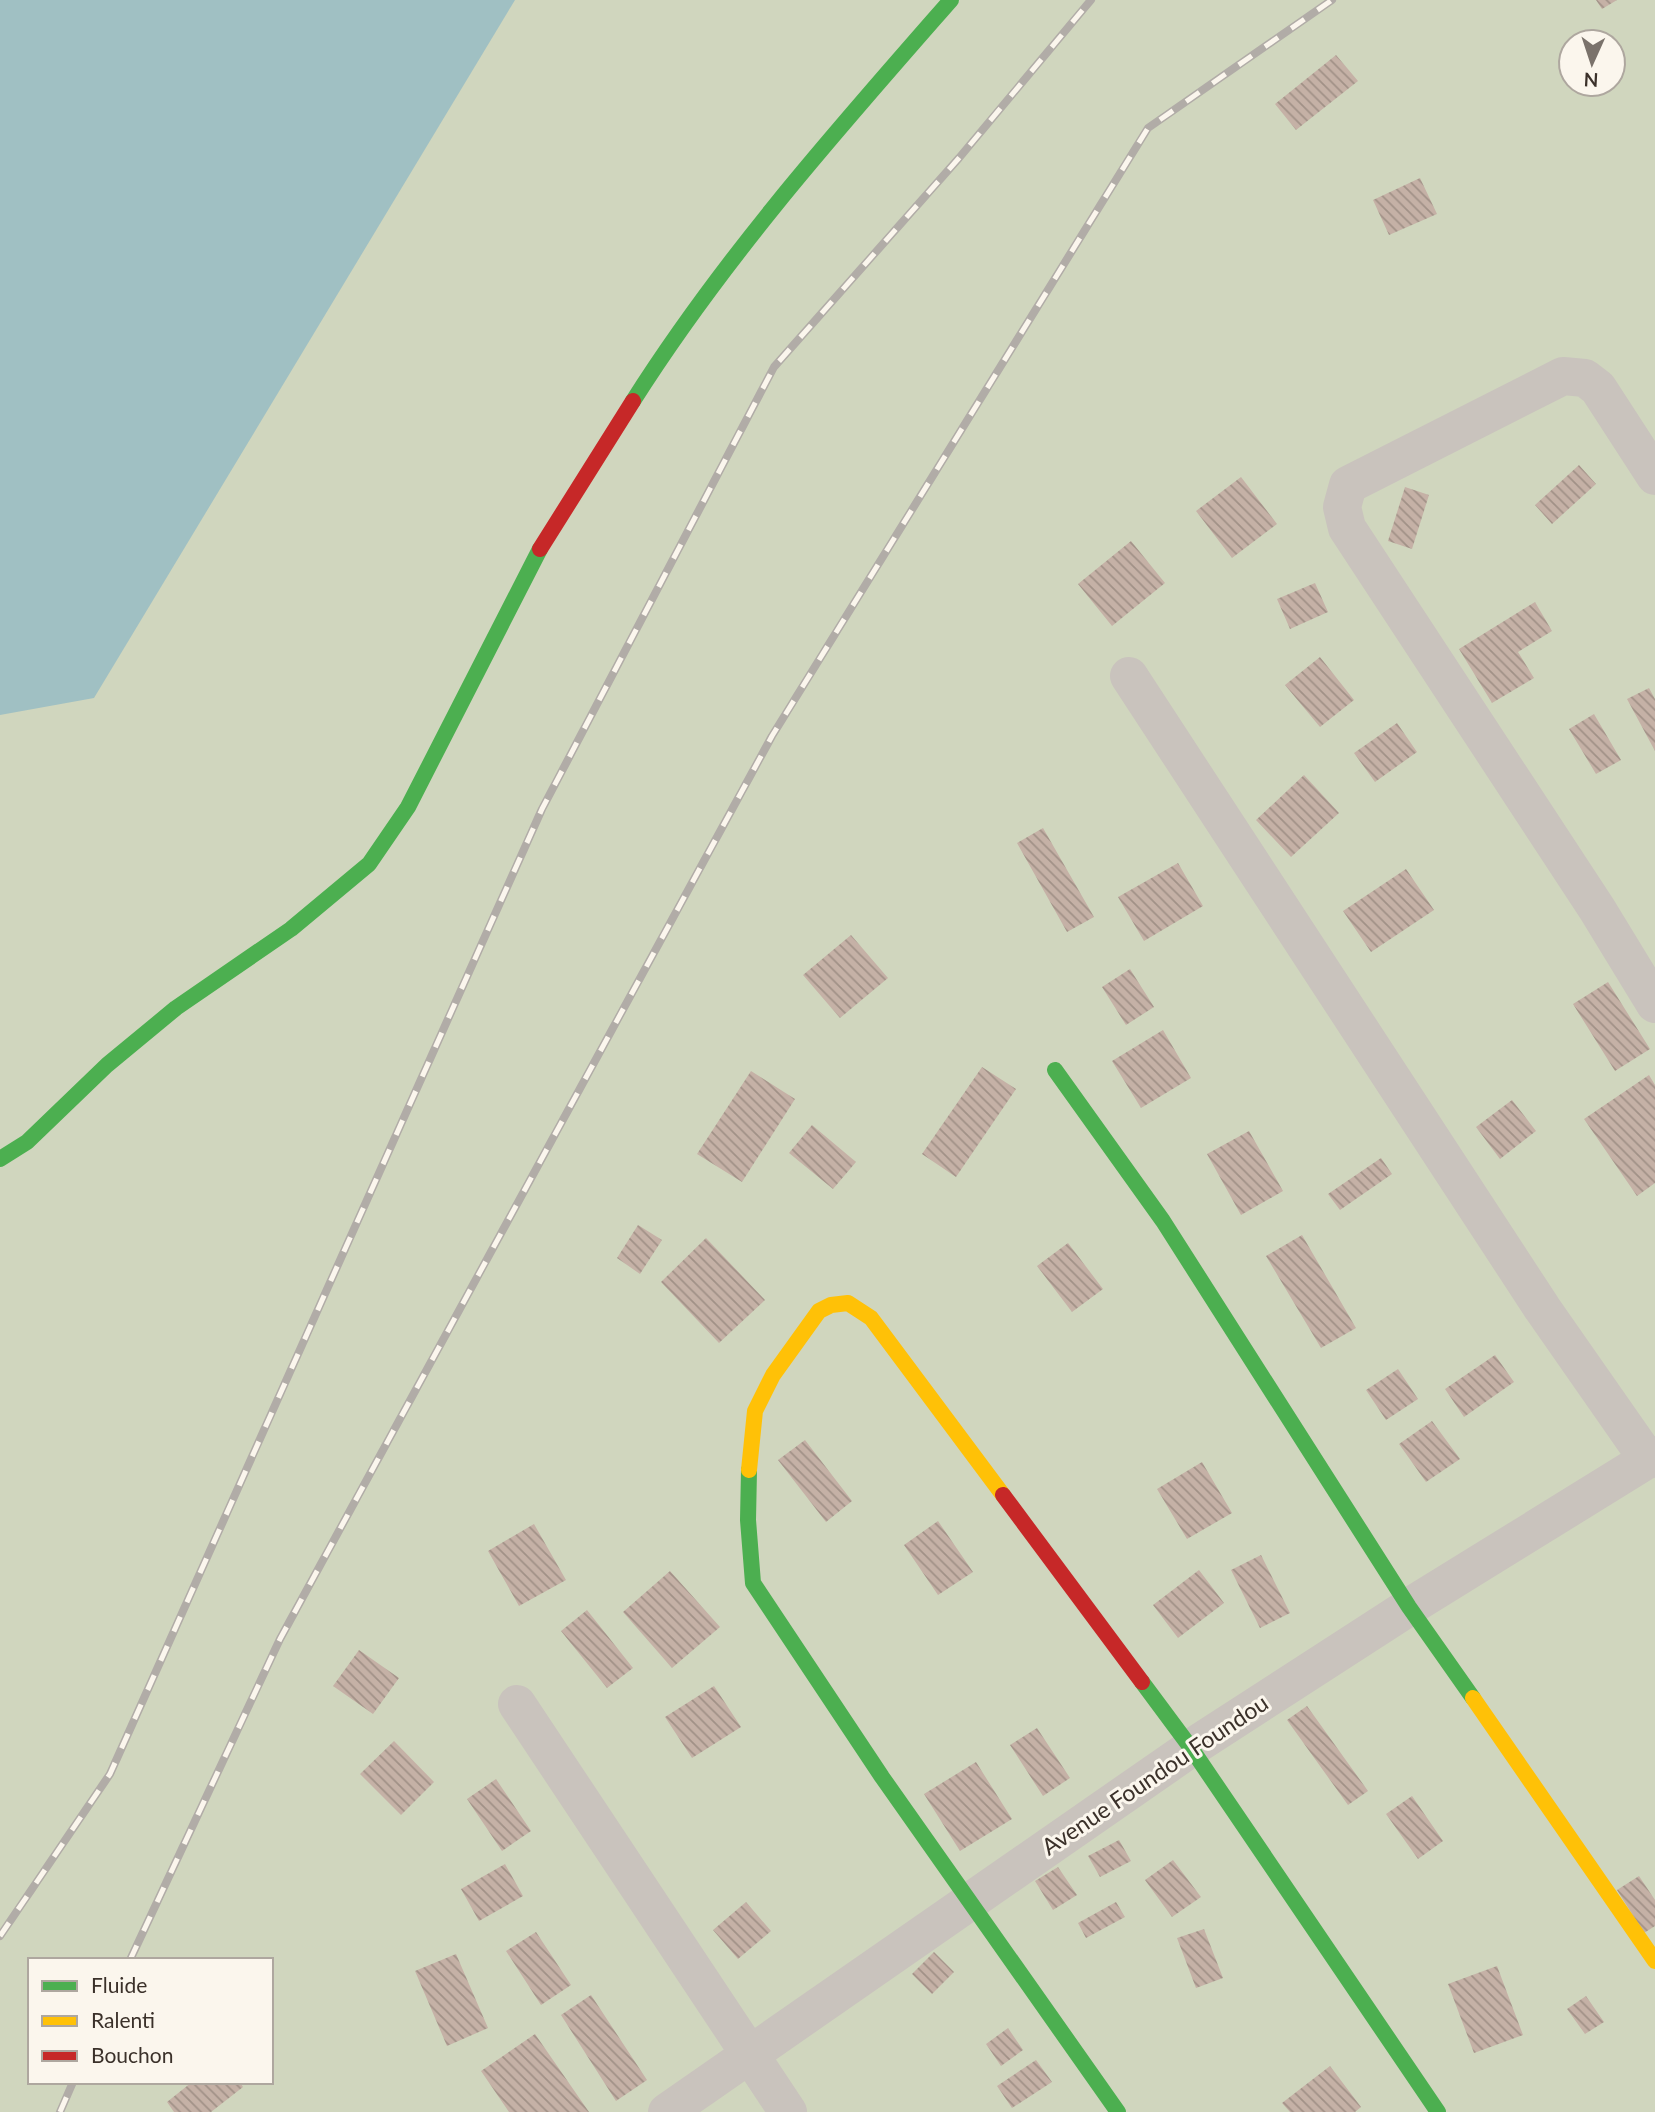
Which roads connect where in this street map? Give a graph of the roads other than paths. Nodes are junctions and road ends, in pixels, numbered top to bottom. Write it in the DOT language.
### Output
graph roads {
  1 [pos="951,0"];
  2 [pos="1655,476"];
  3 [pos="1129,676"];
  4 [pos="1655,1004"];
  5 [pos="1055,1070"];
  6 [pos="0,1159"];
  7 [pos="1651,1457"];
  8 [pos="1409,1607"];
  9 [pos="517,1704"];
  10 [pos="1191,1748"];
  11 [pos="971,1903"];
  12 [pos="1655,1961"];
  13 [pos="749,2054"];
  14 [pos="667,2112"];
  15 [pos="788,2112"];
  16 [pos="1118,2112"];
  17 [pos="1438,2112"];
  1 -- 6 [label="street"];
  2 -- 4 [label="street"];
  3 -- 7 [label="street"];
  5 -- 8 [label="street"];
  7 -- 8 [label="street, Avenue Foundou Foundou"];
  8 -- 10 [label="street, Avenue Foundou Foundou"];
  8 -- 12 [label="street"];
  9 -- 13 [label="street"];
  10 -- 11 [label="street, Avenue Foundou Foundou"];
  10 -- 11 [label="street"];
  10 -- 17 [label="street"];
  11 -- 13 [label="street, Avenue Foundou Foundou"];
  11 -- 16 [label="street"];
  13 -- 14 [label="street, Avenue Foundou Foundou"];
  13 -- 15 [label="street"];
}
